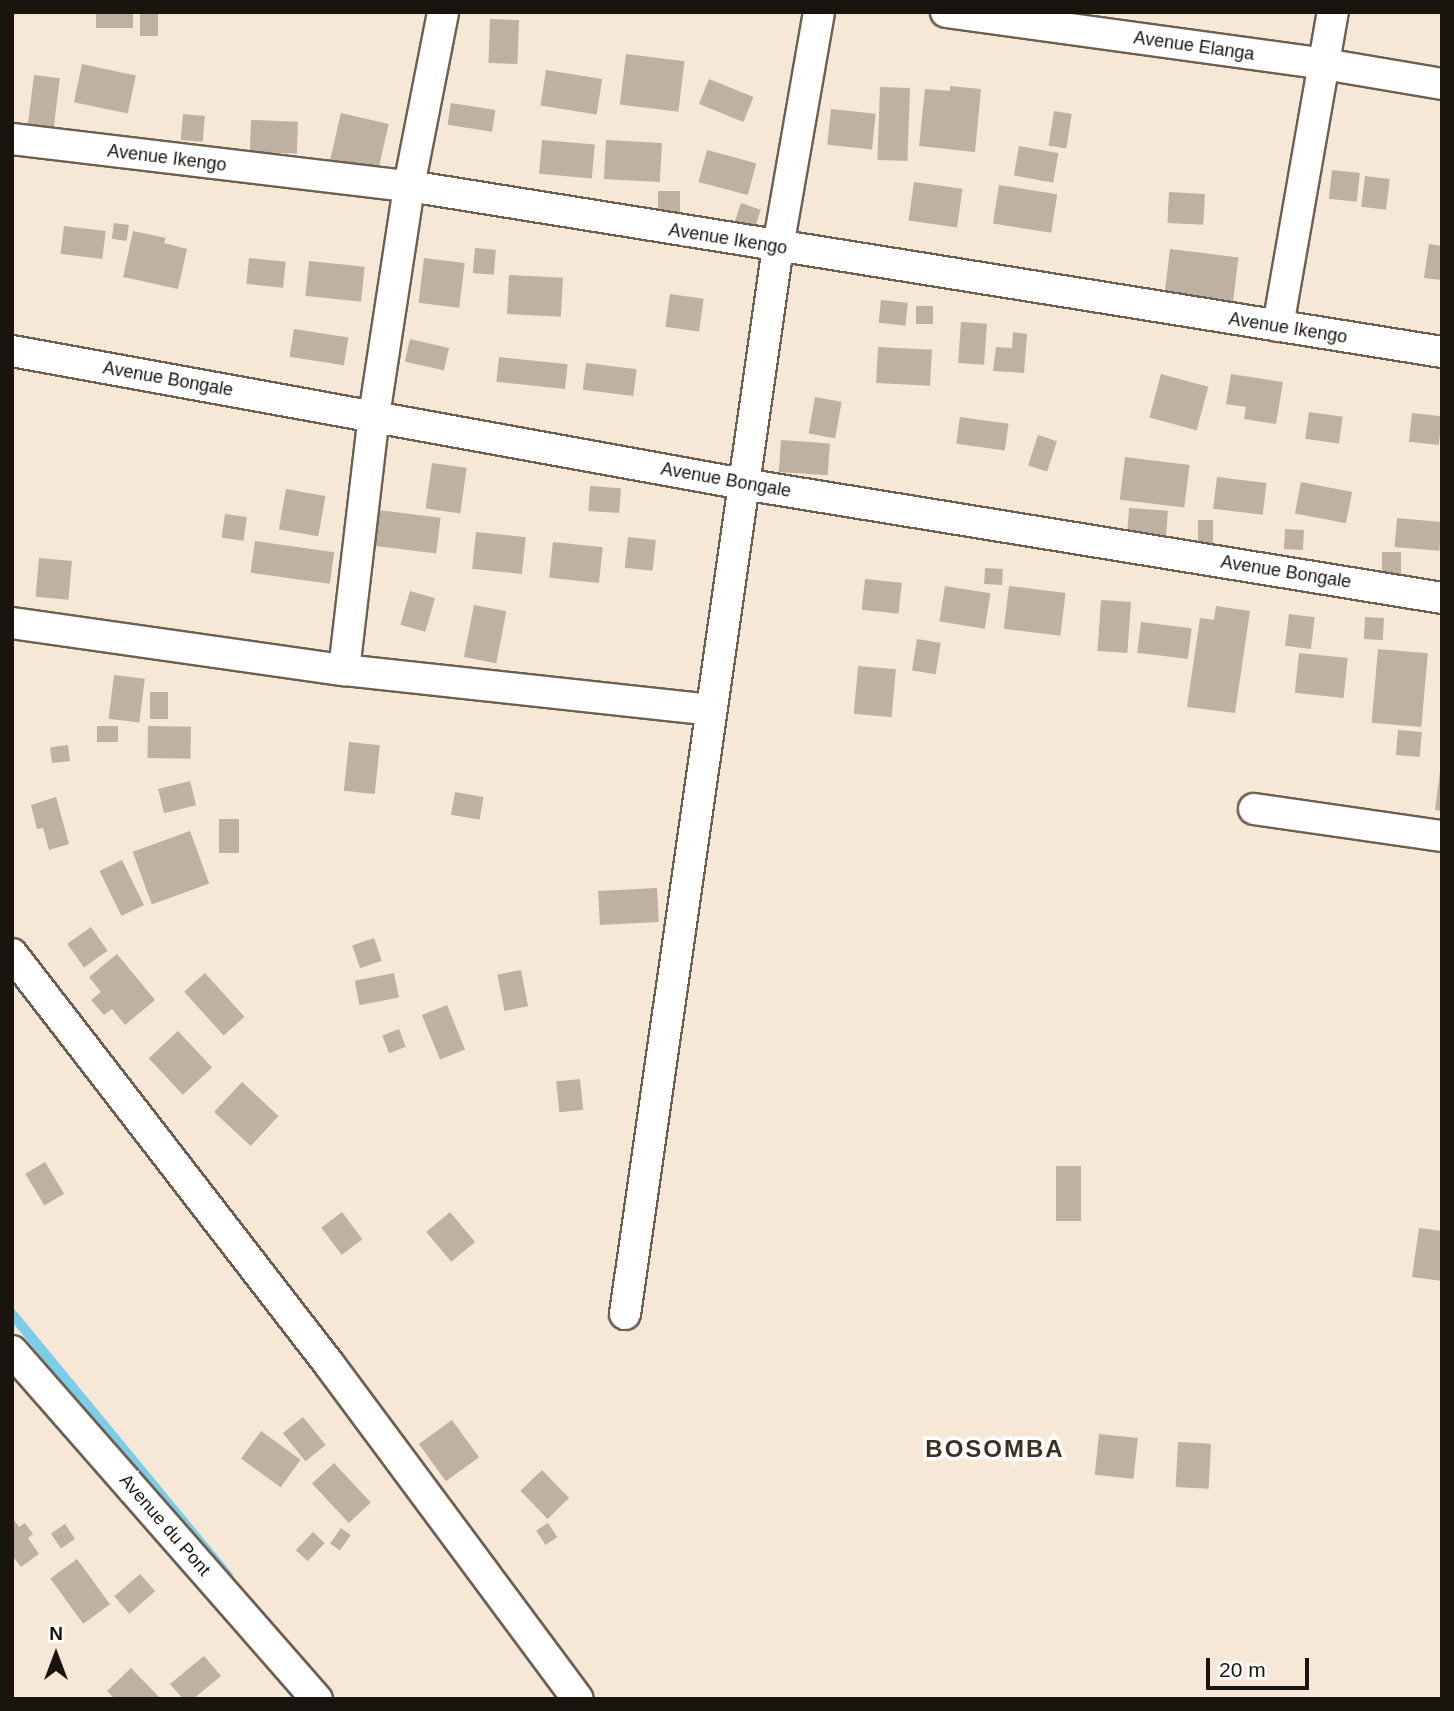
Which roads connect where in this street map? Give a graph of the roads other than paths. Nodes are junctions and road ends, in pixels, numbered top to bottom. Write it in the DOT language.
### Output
graph roads {
  1 [pos="443,12"];
  2 [pos="819,12"];
  3 [pos="946,12"];
  4 [pos="1333,12"];
  5 [pos="1324,64"];
  6 [pos="1442,85"];
  7 [pos="12,139"];
  8 [pos="409,186"];
  9 [pos="778,247"];
  10 [pos="1278,326"];
  11 [pos="12,351"];
  12 [pos="1442,352"];
  13 [pos="373,416"];
  14 [pos="743,484"];
  15 [pos="1442,598"];
  16 [pos="12,623"];
  17 [pos="344,670"];
  18 [pos="710,710"];
  19 [pos="1254,809"];
  20 [pos="1442,836"];
  21 [pos="12,954"];
  22 [pos="625,1314"];
  23 [pos="12,1351"];
  24 [pos="317,1699"];
  25 [pos="578,1699"];
  1 -- 8 [label="street"];
  2 -- 9 [label="street"];
  3 -- 5 [label="street, Avenue Elanga"];
  4 -- 5 [label="street"];
  5 -- 6 [label="street, Avenue Elanga"];
  5 -- 10 [label="street"];
  7 -- 8 [label="street, Avenue Ikengo"];
  8 -- 9 [label="street, Avenue Ikengo"];
  8 -- 13 [label="street"];
  9 -- 10 [label="street, Avenue Ikengo"];
  9 -- 14 [label="street"];
  10 -- 12 [label="street, Avenue Ikengo"];
  11 -- 13 [label="street, Avenue Bongale"];
  13 -- 14 [label="street, Avenue Bongale"];
  13 -- 17 [label="street"];
  14 -- 15 [label="street, Avenue Bongale"];
  14 -- 18 [label="street"];
  16 -- 17 [label="street"];
  17 -- 18 [label="street"];
  18 -- 22 [label="street"];
  19 -- 20 [label="street"];
  21 -- 25 [label="street"];
  23 -- 24 [label="street, Avenue du Pont"];
}
